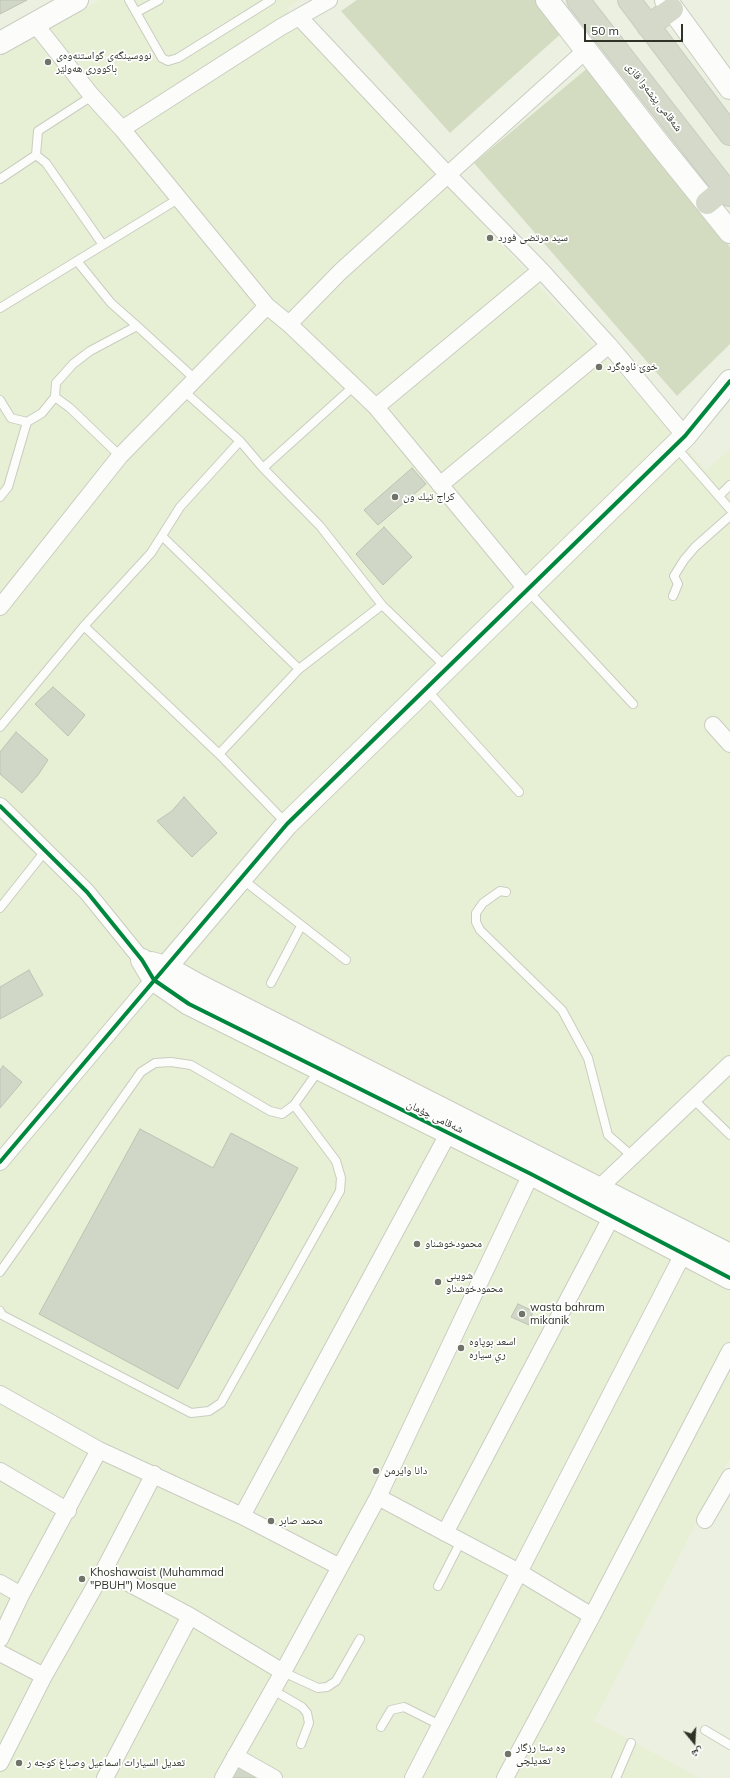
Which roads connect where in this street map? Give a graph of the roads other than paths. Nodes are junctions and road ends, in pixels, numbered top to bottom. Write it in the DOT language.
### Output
graph roads {
  1 [pos="77,0"];
  2 [pos="129,0"];
  3 [pos="159,0"];
  4 [pos="272,0"];
  5 [pos="329,0"];
  6 [pos="547,0"];
  7 [pos="578,0"];
  8 [pos="629,0"];
  9 [pos="669,4"];
  10 [pos="137,12"];
  11 [pos="300,18"];
  12 [pos="35,24"];
  13 [pos="648,26"];
  14 [pos="0,43"];
  15 [pos="585,51"];
  16 [pos="730,88"];
  17 [pos="92,96"];
  18 [pos="122,129"];
  19 [pos="730,134"];
  20 [pos="36,155"];
  21 [pos="447,174"];
  22 [pos="0,179"];
  23 [pos="728,191"];
  24 [pos="178,199"];
  25 [pos="707,203"];
  26 [pos="730,232"];
  27 [pos="103,245"];
  28 [pos="77,261"];
  29 [pos="541,270"];
  30 [pos="267,306"];
  31 [pos="0,308"];
  32 [pos="290,324"];
  33 [pos="137,326"];
  34 [pos="609,345"];
  35 [pos="196,380"];
  36 [pos="730,381"];
  37 [pos="354,386"];
  38 [pos="185,392"];
  39 [pos="730,395"];
  40 [pos="55,397"];
  41 [pos="0,400"];
  42 [pos="376,407"];
  43 [pos="27,422"];
  44 [pos="685,436"];
  45 [pos="240,442"];
  46 [pos="120,456"];
  47 [pos="263,468"];
  48 [pos="440,484"];
  49 [pos="730,485"];
  50 [pos="719,496"];
  51 [pos="0,497"];
  52 [pos="730,509"];
  53 [pos="730,516"];
  54 [pos="162,536"];
  55 [pos="528,591"];
  56 [pos="673,596"];
  57 [pos="382,605"];
  58 [pos="0,607"];
  59 [pos="84,626"];
  60 [pos="447,668"];
  61 [pos="299,669"];
  62 [pos="425,688"];
  63 [pos="633,704"];
  64 [pos="713,725"];
  65 [pos="0,727"];
  66 [pos="730,744"];
  67 [pos="219,754"];
  68 [pos="520,792"];
  69 [pos="0,806"];
  70 [pos="287,824"];
  71 [pos="46,850"];
  72 [pos="240,877"];
  73 [pos="506,892"];
  74 [pos="0,908"];
  75 [pos="302,926"];
  76 [pos="142,960"];
  77 [pos="346,960"];
  78 [pos="160,973"];
  79 [pos="271,983"];
  80 [pos="194,995"];
  81 [pos="730,1064"];
  82 [pos="320,1070"];
  83 [pos="692,1098"];
  84 [pos="294,1105"];
  85 [pos="448,1134"];
  86 [pos="730,1135"];
  87 [pos="632,1156"];
  88 [pos="0,1162"];
  89 [pos="531,1174"];
  90 [pos="599,1188"];
  91 [pos="612,1216"];
  92 [pos="729,1253"];
  93 [pos="683,1254"];
  94 [pos="0,1272"];
  95 [pos="730,1278"];
  96 [pos="0,1311"];
  97 [pos="730,1350"];
  98 [pos="0,1394"];
  99 [pos="99,1450"];
  100 [pos="0,1471"];
  101 [pos="154,1474"];
  102 [pos="730,1477"];
  103 [pos="378,1497"];
  104 [pos="68,1511"];
  105 [pos="242,1516"];
  106 [pos="706,1520"];
  107 [pos="445,1533"];
  108 [pos="461,1541"];
  109 [pos="340,1567"];
  110 [pos="104,1570"];
  111 [pos="518,1572"];
  112 [pos="0,1583"];
  113 [pos="438,1586"];
  114 [pos="21,1594"];
  115 [pos="190,1616"];
  116 [pos="592,1616"];
  117 [pos="0,1639"];
  118 [pos="360,1639"];
  119 [pos="0,1653"];
  120 [pos="283,1672"];
  121 [pos="44,1676"];
  122 [pos="273,1690"];
  123 [pos="440,1725"];
  124 [pos="381,1727"];
  125 [pos="705,1730"];
  126 [pos="631,1743"];
  127 [pos="301,1744"];
  128 [pos="730,1744"];
  129 [pos="234,1756"];
  130 [pos="1,1759"];
  131 [pos="105,1778"];
  132 [pos="222,1778"];
  133 [pos="274,1778"];
  134 [pos="413,1778"];
  135 [pos="505,1778"];
  136 [pos="616,1778"];
  1 -- 12 [label="street"];
  2 -- 10 [label="lane"];
  3 -- 10 [label="lane"];
  4 -- 10 [label="lane"];
  5 -- 11 [label="street"];
  6 -- 15 [label="street"];
  7 -- 23 [label="highway, شەقامی پێشەوا قازی"];
  8 -- 13 [label="highway"];
  9 -- 13 [label="highway"];
  9 -- 16 [label="street"];
  11 -- 18 [label="street"];
  11 -- 21 [label="street"];
  12 -- 14 [label="street"];
  12 -- 17 [label="street"];
  13 -- 19 [label="highway"];
  15 -- 21 [label="street"];
  15 -- 25 [label="street"];
  17 -- 18 [label="street"];
  17 -- 20 [label="lane"];
  18 -- 24 [label="street"];
  20 -- 22 [label="lane"];
  20 -- 27 [label="lane"];
  21 -- 29 [label="street"];
  21 -- 32 [label="street"];
  23 -- 25 [label="highway"];
  24 -- 27 [label="lane"];
  24 -- 30 [label="street"];
  25 -- 26 [label="street"];
  27 -- 28 [label="lane"];
  28 -- 31 [label="lane"];
  28 -- 33 [label="lane"];
  29 -- 34 [label="street"];
  29 -- 42 [label="street"];
  30 -- 32 [label="street"];
  30 -- 35 [label="street"];
  32 -- 37 [label="street"];
  33 -- 35 [label="lane"];
  33 -- 40 [label="lane"];
  34 -- 44 [label="street"];
  34 -- 48 [label="street"];
  35 -- 38 [label="street"];
  36 -- 44 [label="street"];
  37 -- 42 [label="street"];
  37 -- 47 [label="lane"];
  38 -- 45 [label="lane"];
  38 -- 46 [label="street"];
  39 -- 44 [label="street"];
  40 -- 43 [label="lane"];
  40 -- 46 [label="lane"];
  41 -- 43 [label="lane"];
  42 -- 48 [label="street"];
  43 -- 51 [label="lane"];
  44 -- 50 [label="lane"];
  44 -- 55 [label="street"];
  45 -- 47 [label="lane"];
  45 -- 54 [label="lane"];
  46 -- 58 [label="street"];
  47 -- 57 [label="lane"];
  48 -- 55 [label="street"];
  49 -- 50 [label="lane"];
  50 -- 52 [label="lane"];
  53 -- 56 [label="lane"];
  54 -- 59 [label="lane"];
  54 -- 61 [label="lane"];
  55 -- 60 [label="street"];
  55 -- 63 [label="lane"];
  57 -- 60 [label="lane"];
  57 -- 61 [label="lane"];
  59 -- 65 [label="lane"];
  59 -- 67 [label="lane"];
  60 -- 62 [label="street"];
  61 -- 67 [label="lane"];
  62 -- 68 [label="lane"];
  62 -- 70 [label="street"];
  64 -- 66 [label="street"];
  67 -- 70 [label="lane"];
  69 -- 71 [label="street"];
  70 -- 72 [label="street"];
  71 -- 74 [label="lane"];
  71 -- 76 [label="street"];
  72 -- 75 [label="lane"];
  72 -- 78 [label="street"];
  73 -- 87 [label="lane"];
  75 -- 77 [label="lane"];
  75 -- 79 [label="lane"];
  76 -- 78 [label="street, شەقامی چۆمان"];
  78 -- 80 [label="street, شەقامی چۆمان"];
  78 -- 88 [label="street"];
  80 -- 82 [label="street, شەقامی چۆمان"];
  80 -- 90 [label="street, شەقامی چۆمان"];
  81 -- 83 [label="street"];
  82 -- 84 [label="lane"];
  82 -- 85 [label="street, شەقامی چۆمان"];
  83 -- 86 [label="lane"];
  83 -- 87 [label="street"];
  84 -- 94 [label="lane"];
  84 -- 96 [label="lane"];
  85 -- 89 [label="street, شەقامی چۆمان"];
  85 -- 105 [label="street"];
  87 -- 90 [label="street"];
  89 -- 91 [label="street, شەقامی چۆمان"];
  89 -- 103 [label="street"];
  90 -- 92 [label="street, شەقامی چۆمان"];
  91 -- 93 [label="street, شەقامی چۆمان"];
  91 -- 107 [label="street"];
  93 -- 95 [label="street, شەقامی چۆمان"];
  93 -- 111 [label="street"];
  97 -- 116 [label="street"];
  98 -- 99 [label="street"];
  99 -- 101 [label="street"];
  99 -- 104 [label="street"];
  100 -- 104 [label="street"];
  101 -- 105 [label="street"];
  101 -- 110 [label="street"];
  102 -- 106 [label="street"];
  103 -- 107 [label="street"];
  103 -- 109 [label="street"];
  104 -- 114 [label="street"];
  105 -- 109 [label="street"];
  107 -- 108 [label="street"];
  108 -- 111 [label="street"];
  108 -- 113 [label="lane"];
  109 -- 120 [label="street"];
  110 -- 115 [label="street"];
  110 -- 121 [label="street"];
  111 -- 116 [label="street"];
  111 -- 123 [label="street"];
  112 -- 114 [label="street"];
  114 -- 117 [label="street"];
  115 -- 120 [label="street"];
  115 -- 131 [label="street"];
  116 -- 135 [label="street"];
  118 -- 120 [label="lane"];
  119 -- 121 [label="street"];
  120 -- 122 [label="street"];
  121 -- 130 [label="street"];
  122 -- 127 [label="lane"];
  122 -- 129 [label="street"];
  123 -- 124 [label="lane"];
  123 -- 134 [label="street"];
  125 -- 128 [label="lane"];
  126 -- 136 [label="lane"];
  129 -- 132 [label="street"];
  129 -- 133 [label="street"];
}
